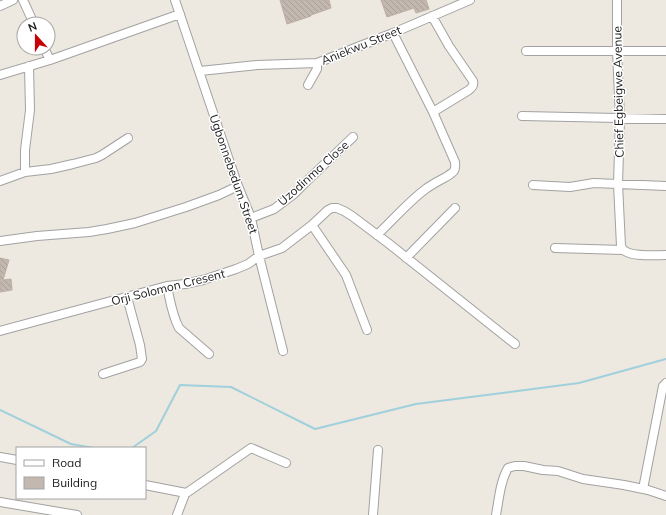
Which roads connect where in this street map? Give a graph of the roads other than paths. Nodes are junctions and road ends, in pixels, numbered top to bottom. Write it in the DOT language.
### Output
graph roads {
  1 [pos="13,0"];
  2 [pos="23,0"];
  3 [pos="175,0"];
  4 [pos="470,0"];
  5 [pos="617,0"];
  6 [pos="0,6"];
  7 [pos="180,14"];
  8 [pos="30,16"];
  9 [pos="432,16"];
  10 [pos="393,32"];
  11 [pos="526,51"];
  12 [pos="617,51"];
  13 [pos="666,51"];
  14 [pos="48,56"];
  15 [pos="50,60"];
  16 [pos="317,63"];
  17 [pos="30,66"];
  18 [pos="200,71"];
  19 [pos="0,75"];
  20 [pos="308,85"];
  21 [pos="433,112"];
  22 [pos="522,116"];
  23 [pos="620,118"];
  24 [pos="666,119"];
  25 [pos="353,137"];
  26 [pos="128,138"];
  27 [pos="25,172"];
  28 [pos="0,181"];
  29 [pos="618,184"];
  30 [pos="533,185"];
  31 [pos="238,186"];
  32 [pos="666,186"];
  33 [pos="455,208"];
  34 [pos="251,218"];
  35 [pos="312,225"];
  36 [pos="377,235"];
  37 [pos="0,241"];
  38 [pos="555,248"];
  39 [pos="623,250"];
  40 [pos="666,255"];
  41 [pos="259,256"];
  42 [pos="406,258"];
  43 [pos="167,286"];
  44 [pos="126,297"];
  45 [pos="367,330"];
  46 [pos="0,331"];
  47 [pos="514,344"];
  48 [pos="283,351"];
  49 [pos="209,354"];
  50 [pos="103,374"];
  51 [pos="666,383"];
  52 [pos="378,450"];
  53 [pos="0,457"];
  54 [pos="16,460"];
  55 [pos="286,463"];
  56 [pos="146,485"];
  57 [pos="643,489"];
  58 [pos="186,493"];
  59 [pos="666,496"];
  60 [pos="0,502"];
  61 [pos="77,515"];
  62 [pos="177,515"];
  63 [pos="373,515"];
  64 [pos="496,515"];
  1 -- 6 [label="street"];
  2 -- 8 [label="street"];
  3 -- 7 [label="street, Ugbonnebedum Street"];
  4 -- 9 [label="street, Aniekwu Street"];
  5 -- 12 [label="street, Chief Egbeigwe Avenue"];
  7 -- 15 [label="street"];
  7 -- 18 [label="street, Ugbonnebedum Street"];
  9 -- 10 [label="street, Aniekwu Street"];
  9 -- 21 [label="street"];
  10 -- 16 [label="street, Aniekwu Street"];
  10 -- 21 [label="street"];
  11 -- 12 [label="street"];
  12 -- 13 [label="street"];
  12 -- 23 [label="street, Chief Egbeigwe Avenue"];
  14 -- 15 [label="street"];
  15 -- 17 [label="street"];
  16 -- 18 [label="street, Aniekwu Street"];
  16 -- 20 [label="street"];
  17 -- 19 [label="street"];
  17 -- 27 [label="street"];
  18 -- 31 [label="street, Ugbonnebedum Street"];
  21 -- 36 [label="street"];
  22 -- 23 [label="street"];
  23 -- 24 [label="street"];
  23 -- 29 [label="street, Chief Egbeigwe Avenue"];
  25 -- 34 [label="street, Uzodinma Close"];
  26 -- 27 [label="street"];
  27 -- 28 [label="street"];
  29 -- 30 [label="street"];
  29 -- 32 [label="street"];
  29 -- 39 [label="street, Chief Egbeigwe Avenue"];
  31 -- 34 [label="street, Ugbonnebedum Street"];
  31 -- 37 [label="street"];
  33 -- 42 [label="street"];
  34 -- 41 [label="street, Ugbonnebedum Street"];
  35 -- 36 [label="street, Orji Solomon Cresent"];
  35 -- 41 [label="street, Orji Solomon Cresent"];
  35 -- 45 [label="street"];
  36 -- 42 [label="street, Orji Solomon Cresent"];
  38 -- 39 [label="street"];
  39 -- 40 [label="street"];
  41 -- 43 [label="street, Orji Solomon Cresent"];
  41 -- 48 [label="street, Ugbonnebedum Street"];
  42 -- 47 [label="street, Orji Solomon Cresent"];
  43 -- 44 [label="street, Orji Solomon Cresent"];
  43 -- 49 [label="street"];
  44 -- 46 [label="street, Orji Solomon Cresent"];
  44 -- 50 [label="street"];
  51 -- 57 [label="street"];
  52 -- 63 [label="street"];
  53 -- 54 [label="street"];
  55 -- 58 [label="street"];
  56 -- 58 [label="street"];
  57 -- 59 [label="street"];
  57 -- 64 [label="street"];
  58 -- 62 [label="street"];
  60 -- 61 [label="street"];
}
